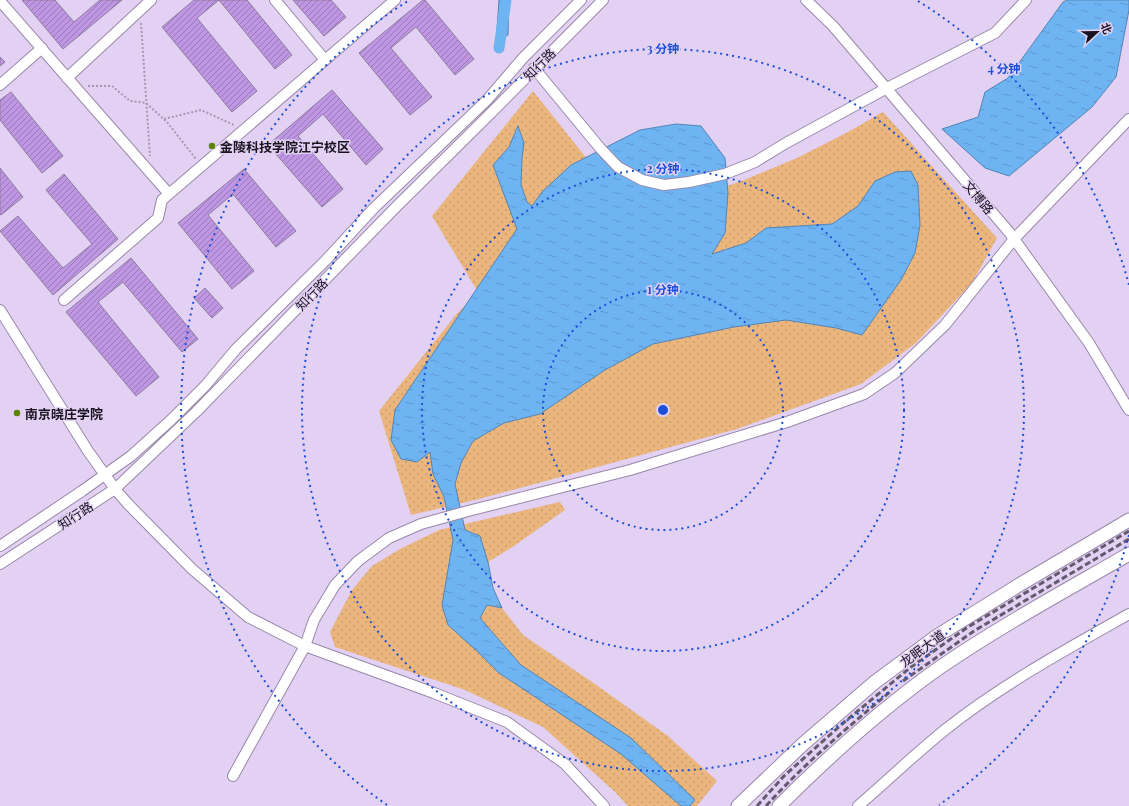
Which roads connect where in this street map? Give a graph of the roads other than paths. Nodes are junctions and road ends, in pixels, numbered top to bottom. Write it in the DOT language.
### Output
graph roads {
  1 [pos="151,0"];
  2 [pos="275,0"];
  3 [pos="395,0"];
  4 [pos="581,0"];
  5 [pos="603,0"];
  6 [pos="806,0"];
  7 [pos="1026,0"];
  8 [pos="0,1"];
  9 [pos="42,48"];
  10 [pos="325,60"];
  11 [pos="534,68"];
  12 [pos="67,78"];
  13 [pos="0,84"];
  14 [pos="887,88"];
  15 [pos="1129,119"];
  16 [pos="169,194"];
  17 [pos="1014,239"];
  18 [pos="64,300"];
  19 [pos="0,310"];
  20 [pos="1129,410"];
  21 [pos="105,474"];
  22 [pos="115,489"];
  23 [pos="1129,520"];
  24 [pos="0,546"];
  25 [pos="1129,554"];
  26 [pos="0,564"];
  27 [pos="1129,614"];
  28 [pos="304,646"];
  29 [pos="233,776"];
  30 [pos="604,806"];
  31 [pos="738,806"];
  32 [pos="779,806"];
  33 [pos="858,806"];
  1 -- 12 [label="street"];
  2 -- 10 [label="street"];
  3 -- 10 [label="street"];
  4 -- 21 [label="street, 知行路"];
  5 -- 11 [label="street, 知行路"];
  6 -- 14 [label="street, 文博路"];
  7 -- 14 [label="street"];
  8 -- 9 [label="street"];
  9 -- 12 [label="street"];
  9 -- 13 [label="street"];
  10 -- 16 [label="street"];
  11 -- 14 [label="street"];
  11 -- 22 [label="street, 知行路"];
  12 -- 16 [label="street"];
  14 -- 17 [label="street, 文博路"];
  15 -- 17 [label="street"];
  16 -- 18 [label="street"];
  17 -- 20 [label="street, 文博路"];
  17 -- 28 [label="street"];
  19 -- 21 [label="street"];
  21 -- 22 [label="street"];
  21 -- 24 [label="street, 知行路"];
  22 -- 26 [label="street, 知行路"];
  22 -- 28 [label="street"];
  23 -- 31 [label="main road, 龙眠大道"];
  25 -- 32 [label="main road, 龙眠大道"];
  27 -- 33 [label="street"];
  28 -- 29 [label="street"];
  28 -- 30 [label="street"];
}
